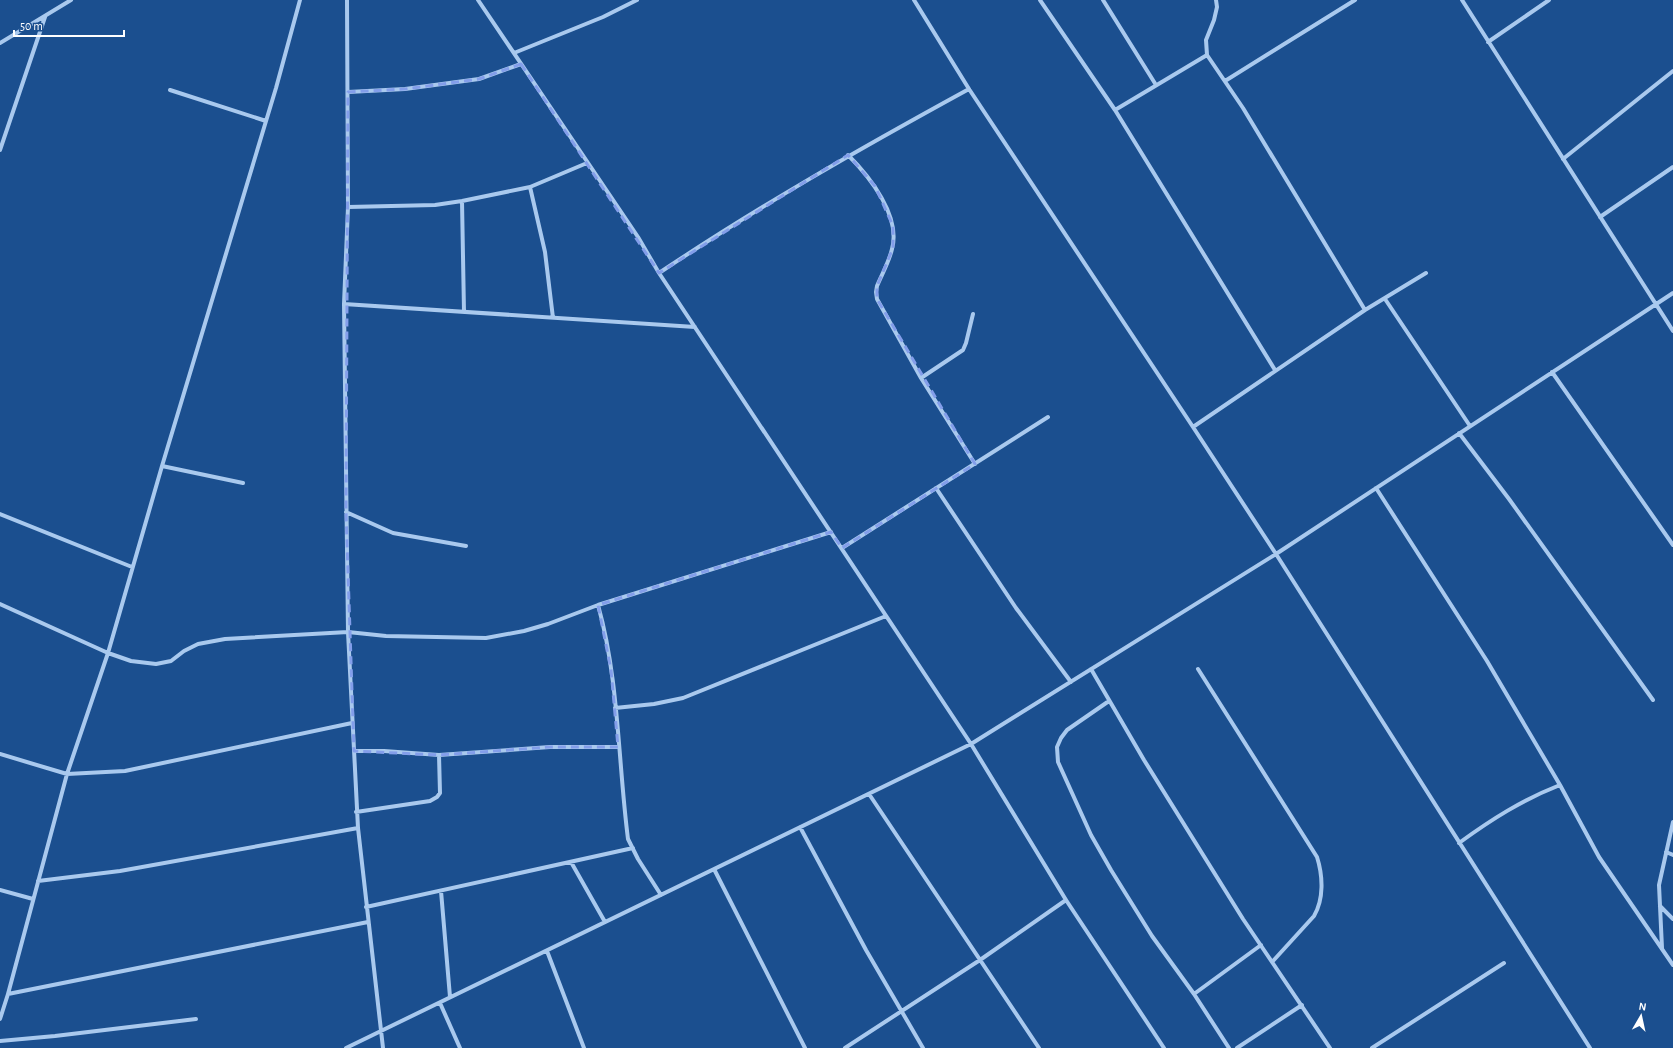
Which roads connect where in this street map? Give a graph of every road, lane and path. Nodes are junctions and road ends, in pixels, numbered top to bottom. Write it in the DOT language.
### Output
graph roads {
  1 [pos="71,0"];
  2 [pos="300,0"];
  3 [pos="347,0"];
  4 [pos="478,0"];
  5 [pos="637,0"];
  6 [pos="914,0"];
  7 [pos="1040,0"];
  8 [pos="1103,0"];
  9 [pos="1216,0"];
  10 [pos="1355,0"];
  11 [pos="1462,0"];
  12 [pos="1549,0"];
  13 [pos="45,17"];
  14 [pos="1488,42"];
  15 [pos="0,43"];
  16 [pos="514,53"];
  17 [pos="1207,55"];
  18 [pos="521,64"];
  19 [pos="1673,71"];
  20 [pos="1225,81"];
  21 [pos="1156,85"];
  22 [pos="968,89"];
  23 [pos="170,90"];
  24 [pos="348,92"];
  25 [pos="1115,110"];
  26 [pos="266,121"];
  27 [pos="0,150"];
  28 [pos="848,155"];
  29 [pos="1563,159"];
  30 [pos="587,163"];
  31 [pos="1673,167"];
  32 [pos="530,187"];
  33 [pos="462,201"];
  34 [pos="348,207"];
  35 [pos="1600,217"];
  36 [pos="659,273"];
  37 [pos="1426,273"];
  38 [pos="1673,293"];
  39 [pos="1385,299"];
  40 [pos="344,304"];
  41 [pos="1655,304"];
  42 [pos="1365,310"];
  43 [pos="464,312"];
  44 [pos="973,314"];
  45 [pos="553,318"];
  46 [pos="695,327"];
  47 [pos="1673,331"];
  48 [pos="1275,370"];
  49 [pos="1552,372"];
  50 [pos="921,378"];
  51 [pos="1048,417"];
  52 [pos="1470,426"];
  53 [pos="1193,427"];
  54 [pos="1459,433"];
  55 [pos="975,464"];
  56 [pos="162,466"];
  57 [pos="243,483"];
  58 [pos="936,488"];
  59 [pos="1376,488"];
  60 [pos="346,512"];
  61 [pos="0,514"];
  62 [pos="831,532"];
  63 [pos="1673,545"];
  64 [pos="466,546"];
  65 [pos="842,548"];
  66 [pos="1276,554"];
  67 [pos="132,567"];
  68 [pos="0,604"];
  69 [pos="598,605"];
  70 [pos="886,616"];
  71 [pos="348,632"];
  72 [pos="108,653"];
  73 [pos="1091,669"];
  74 [pos="1198,669"];
  75 [pos="1071,682"];
  76 [pos="1652,700"];
  77 [pos="1109,701"];
  78 [pos="615,708"];
  79 [pos="352,723"];
  80 [pos="971,744"];
  81 [pos="618,747"];
  82 [pos="354,751"];
  83 [pos="0,754"];
  84 [pos="439,755"];
  85 [pos="68,774"];
  86 [pos="1560,785"];
  87 [pos="869,794"];
  88 [pos="356,812"];
  89 [pos="1673,822"];
  90 [pos="358,828"];
  91 [pos="800,828"];
  92 [pos="1459,843"];
  93 [pos="633,848"];
  94 [pos="1666,852"];
  95 [pos="1673,855"];
  96 [pos="571,862"];
  97 [pos="714,869"];
  98 [pos="38,881"];
  99 [pos="0,890"];
  100 [pos="441,891"];
  101 [pos="661,895"];
  102 [pos="33,899"];
  103 [pos="1066,900"];
  104 [pos="1660,906"];
  105 [pos="366,907"];
  106 [pos="1673,919"];
  107 [pos="368,922"];
  108 [pos="605,922"];
  109 [pos="1261,945"];
  110 [pos="1662,949"];
  111 [pos="547,951"];
  112 [pos="980,960"];
  113 [pos="1273,961"];
  114 [pos="1504,963"];
  115 [pos="1673,965"];
  116 [pos="8,994"];
  117 [pos="1194,994"];
  118 [pos="450,997"];
  119 [pos="440,1003"];
  120 [pos="1302,1005"];
  121 [pos="902,1012"];
  122 [pos="0,1019"];
  123 [pos="196,1019"];
  124 [pos="380,1030"];
  125 [pos="0,1041"];
  126 [pos="346,1048"];
  127 [pos="383,1048"];
  128 [pos="460,1048"];
  129 [pos="584,1048"];
  130 [pos="805,1048"];
  131 [pos="845,1048"];
  132 [pos="923,1048"];
  133 [pos="1039,1048"];
  134 [pos="1164,1048"];
  135 [pos="1229,1048"];
  136 [pos="1237,1048"];
  137 [pos="1330,1048"];
  138 [pos="1372,1048"];
  139 [pos="1590,1048"];
  1 -- 13 [label="street"];
  2 -- 26 [label="street"];
  3 -- 24 [label="street"];
  4 -- 16 [label="street"];
  5 -- 16 [label="street"];
  6 -- 22 [label="street"];
  7 -- 25 [label="street"];
  8 -- 21 [label="street"];
  9 -- 17 [label="street"];
  10 -- 20 [label="street"];
  11 -- 14 [label="street"];
  12 -- 14 [label="street"];
  13 -- 15 [label="street"];
  13 -- 27 [label="street"];
  14 -- 29 [label="street"];
  16 -- 18 [label="street"];
  17 -- 20 [label="street"];
  17 -- 21 [label="street"];
  18 -- 24 [label="street"];
  18 -- 30 [label="street"];
  19 -- 29 [label="street"];
  20 -- 42 [label="street"];
  21 -- 25 [label="street"];
  22 -- 28 [label="street"];
  22 -- 53 [label="street"];
  23 -- 26 [label="street"];
  24 -- 34 [label="street"];
  25 -- 48 [label="street"];
  26 -- 56 [label="street"];
  28 -- 36 [label="street"];
  28 -- 50 [label="street"];
  29 -- 35 [label="street"];
  30 -- 32 [label="street"];
  30 -- 36 [label="street"];
  31 -- 35 [label="street"];
  32 -- 33 [label="street"];
  32 -- 45 [label="street"];
  33 -- 34 [label="street"];
  33 -- 43 [label="street"];
  34 -- 40 [label="street"];
  35 -- 41 [label="street"];
  36 -- 46 [label="street"];
  37 -- 39 [label="street"];
  38 -- 41 [label="street"];
  39 -- 42 [label="street"];
  39 -- 52 [label="street"];
  40 -- 43 [label="street"];
  40 -- 60 [label="street"];
  41 -- 47 [label="street"];
  41 -- 49 [label="street"];
  42 -- 48 [label="street"];
  43 -- 45 [label="street"];
  44 -- 50 [label="street"];
  45 -- 46 [label="street"];
  46 -- 62 [label="street"];
  48 -- 53 [label="street"];
  49 -- 52 [label="street"];
  49 -- 63 [label="street"];
  50 -- 55 [label="street"];
  51 -- 55 [label="street"];
  52 -- 54 [label="street"];
  53 -- 66 [label="street"];
  54 -- 59 [label="street"];
  54 -- 76 [label="street"];
  55 -- 58 [label="street"];
  56 -- 57 [label="street"];
  56 -- 67 [label="street"];
  58 -- 65 [label="street"];
  58 -- 75 [label="street"];
  59 -- 66 [label="street"];
  59 -- 86 [label="street"];
  60 -- 64 [label="street"];
  60 -- 71 [label="street"];
  61 -- 67 [label="street"];
  62 -- 65 [label="street"];
  62 -- 69 [label="street"];
  65 -- 70 [label="street"];
  66 -- 73 [label="street"];
  66 -- 92 [label="street"];
  67 -- 72 [label="street"];
  68 -- 72 [label="street"];
  69 -- 71 [label="street"];
  69 -- 78 [label="street"];
  70 -- 78 [label="street"];
  70 -- 80 [label="street"];
  71 -- 72 [label="street"];
  71 -- 79 [label="street"];
  72 -- 85 [label="street"];
  73 -- 75 [label="street"];
  73 -- 77 [label="street"];
  74 -- 113 [label="street"];
  75 -- 80 [label="street"];
  77 -- 109 [label="street"];
  77 -- 117 [label="street"];
  78 -- 81 [label="street"];
  79 -- 82 [label="street"];
  79 -- 85 [label="street"];
  80 -- 87 [label="street"];
  80 -- 103 [label="street"];
  81 -- 84 [label="street"];
  81 -- 93 [label="street"];
  82 -- 84 [label="street"];
  82 -- 88 [label="street"];
  83 -- 85 [label="street"];
  84 -- 88 [label="street"];
  85 -- 98 [label="street"];
  86 -- 92 [label="street"];
  86 -- 110 [label="street"];
  87 -- 91 [label="street"];
  87 -- 112 [label="street"];
  88 -- 90 [label="street"];
  89 -- 94 [label="street"];
  90 -- 98 [label="street"];
  90 -- 105 [label="street"];
  91 -- 97 [label="street"];
  91 -- 121 [label="street"];
  92 -- 139 [label="street"];
  93 -- 96 [label="street"];
  93 -- 101 [label="street"];
  94 -- 95 [label="street"];
  94 -- 104 [label="street"];
  96 -- 100 [label="street"];
  96 -- 108 [label="street"];
  97 -- 101 [label="street"];
  97 -- 130 [label="street"];
  98 -- 102 [label="street"];
  99 -- 102 [label="street"];
  100 -- 105 [label="street"];
  100 -- 118 [label="street"];
  101 -- 108 [label="street"];
  102 -- 116 [label="street"];
  103 -- 112 [label="street"];
  103 -- 134 [label="street"];
  104 -- 106 [label="street"];
  104 -- 110 [label="street"];
  105 -- 107 [label="street"];
  107 -- 116 [label="street"];
  107 -- 124 [label="street"];
  108 -- 111 [label="street"];
  109 -- 113 [label="street"];
  109 -- 117 [label="street"];
  110 -- 115 [label="street"];
  111 -- 118 [label="street"];
  111 -- 129 [label="street"];
  112 -- 121 [label="street"];
  112 -- 133 [label="street"];
  113 -- 120 [label="street"];
  114 -- 138 [label="street"];
  116 -- 122 [label="street"];
  117 -- 135 [label="street"];
  118 -- 119 [label="street"];
  119 -- 124 [label="street"];
  119 -- 128 [label="street"];
  120 -- 136 [label="street"];
  120 -- 137 [label="street"];
  121 -- 131 [label="street"];
  121 -- 132 [label="street"];
  123 -- 125 [label="street"];
  124 -- 126 [label="street"];
  124 -- 127 [label="street"];
}
